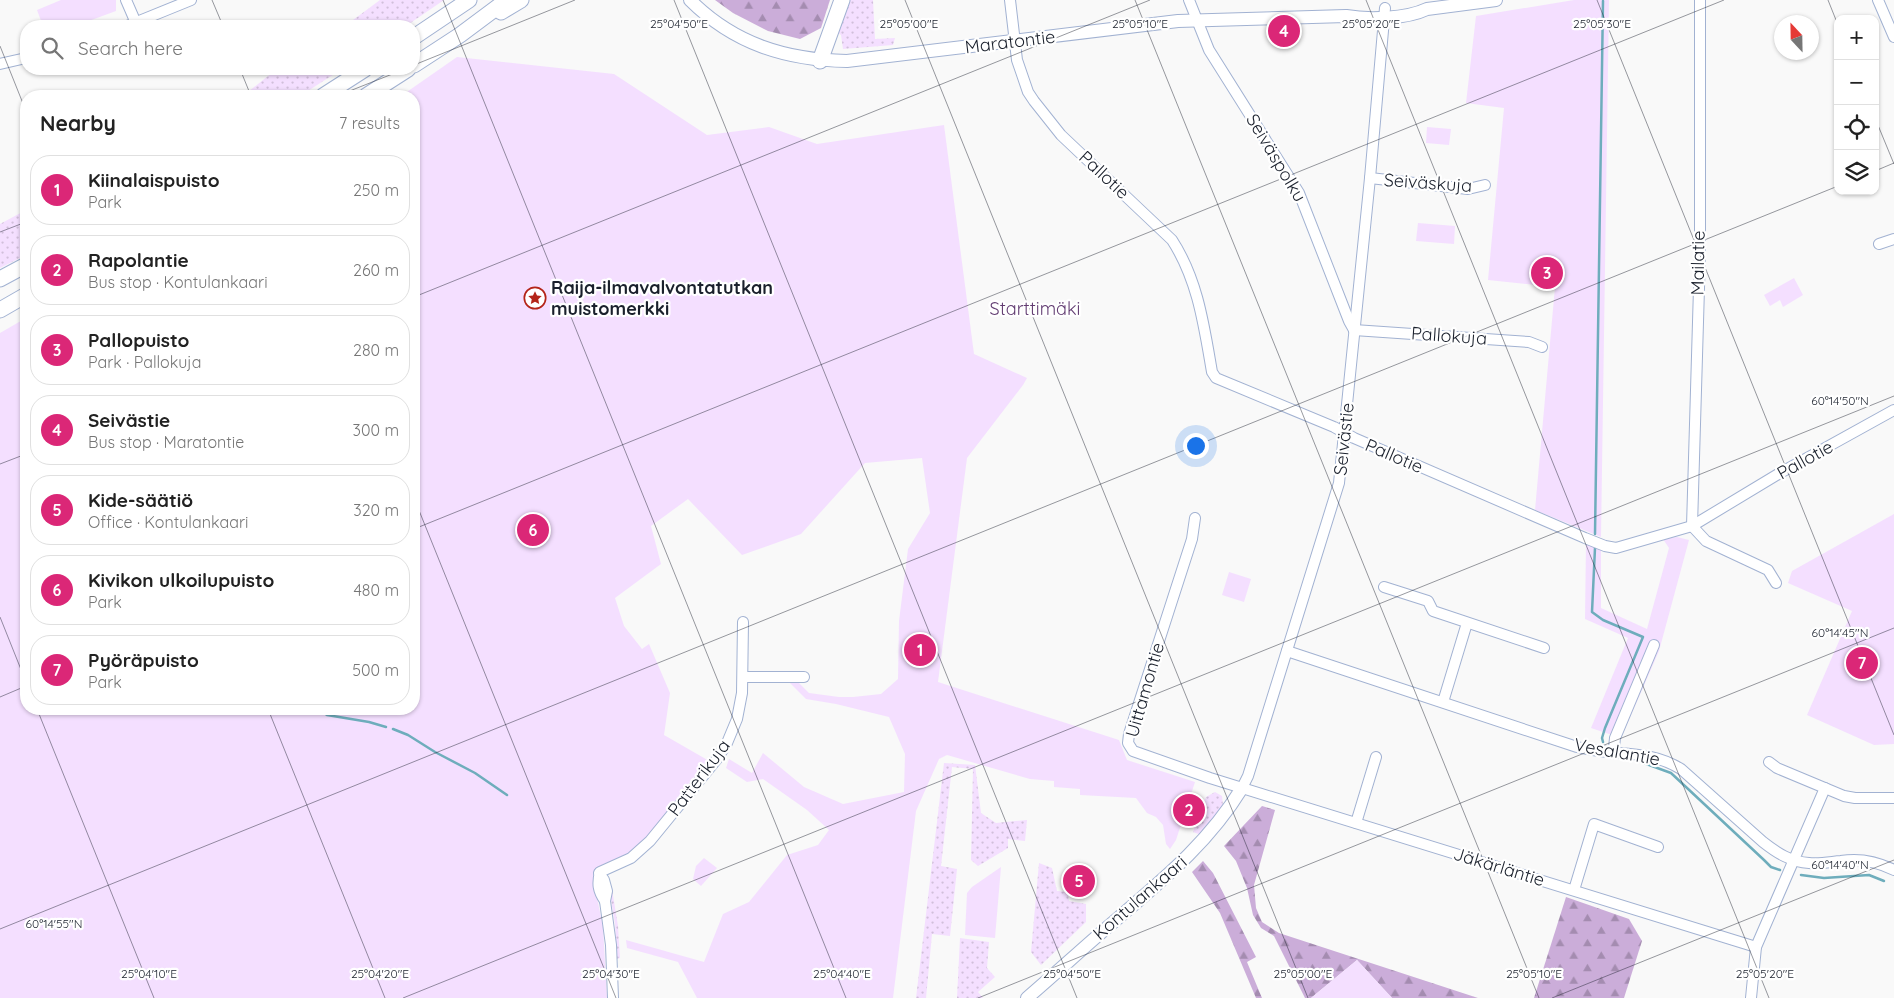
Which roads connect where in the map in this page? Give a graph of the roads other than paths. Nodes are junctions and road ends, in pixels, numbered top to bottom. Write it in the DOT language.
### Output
graph roads {
  1 [pos="126,0"];
  2 [pos="191,0"];
  3 [pos="456,0"];
  4 [pos="469,0"];
  5 [pos="507,0"];
  6 [pos="521,0"];
  7 [pos="690,0"];
  8 [pos="842,0"];
  9 [pos="1010,0"];
  10 [pos="1188,0"];
  11 [pos="1496,0"];
  12 [pos="1700,0"];
  13 [pos="1878,0"];
  14 [pos="1385,13"];
  15 [pos="130,20"];
  16 [pos="141,20"];
  17 [pos="1197,20"];
  18 [pos="420,32"];
  19 [pos="420,32"];
  20 [pos="460,34"];
  21 [pos="1894,37"];
  22 [pos="1015,42"];
  23 [pos="20,59"];
  24 [pos="420,61"];
  25 [pos="820,61"];
  26 [pos="0,64"];
  27 [pos="356,75"];
  28 [pos="399,75"];
  29 [pos="332,90"];
  30 [pos="375,90"];
  31 [pos="1370,178"];
  32 [pos="1485,185"];
  33 [pos="1894,239"];
  34 [pos="1879,244"];
  35 [pos="20,268"];
  36 [pos="0,279"];
  37 [pos="20,298"];
  38 [pos="0,310"];
  39 [pos="1354,330"];
  40 [pos="1542,347"];
  41 [pos="1894,410"];
  42 [pos="1344,433"];
  43 [pos="1195,518"];
  44 [pos="1692,526"];
  45 [pos="1776,583"];
  46 [pos="1384,587"];
  47 [pos="743,622"];
  48 [pos="1466,623"];
  49 [pos="1654,646"];
  50 [pos="1544,648"];
  51 [pos="1287,650"];
  52 [pos="743,677"];
  53 [pos="804,677"];
  54 [pos="1443,702"];
  55 [pos="1614,748"];
  56 [pos="1376,757"];
  57 [pos="1769,762"];
  58 [pos="1242,788"];
  59 [pos="1825,788"];
  60 [pos="1894,798"];
  61 [pos="1356,823"];
  62 [pos="1658,847"];
  63 [pos="1794,860"];
  64 [pos="1894,870"];
  65 [pos="1574,890"];
  66 [pos="1756,948"];
  67 [pos="613,998"];
  68 [pos="1027,998"];
  69 [pos="1751,998"];
  1 -- 15 [label="street"];
  2 -- 16 [label="street"];
  3 -- 18 [label="highway"];
  4 -- 19 [label="highway"];
  5 -- 20 [label="highway"];
  6 -- 20 [label="highway"];
  7 -- 25 [label="main road, Maratontie"];
  8 -- 25 [label="highway"];
  9 -- 22 [label="street, Pallotie"];
  10 -- 17 [label="street, Seiväspolku"];
  11 -- 14 [label="main road, Maratontie"];
  12 -- 44 [label="street, Mailatie"];
  13 -- 21 [label="street"];
  14 -- 17 [label="main road, Maratontie"];
  14 -- 31 [label="street, Seivästie"];
  17 -- 22 [label="main road, Maratontie"];
  17 -- 39 [label="street, Seiväspolku"];
  20 -- 24 [label="highway"];
  22 -- 25 [label="main road, Maratontie"];
  22 -- 42 [label="street, Pallotie"];
  23 -- 26 [label="street"];
  27 -- 29 [label="highway"];
  28 -- 30 [label="highway"];
  31 -- 32 [label="street, Seiväskuja"];
  31 -- 39 [label="street, Seivästie"];
  33 -- 34 [label="street"];
  35 -- 36 [label="highway"];
  37 -- 38 [label="highway"];
  39 -- 40 [label="street, Pallokuja"];
  39 -- 42 [label="street, Seivästie"];
  41 -- 44 [label="street, Pallotie"];
  42 -- 44 [label="street, Pallotie"];
  42 -- 51 [label="street, Seivästie"];
  43 -- 58 [label="street, Uittamontie"];
  44 -- 45 [label="street"];
  46 -- 48 [label="street"];
  47 -- 52 [label="street, Patterikuja"];
  48 -- 50 [label="street"];
  48 -- 54 [label="street"];
  49 -- 55 [label="street"];
  51 -- 54 [label="street, Vesalantie"];
  51 -- 58 [label="street, Seivästie"];
  52 -- 53 [label="street"];
  52 -- 67 [label="street, Patterikuja"];
  54 -- 63 [label="street, Vesalantie"];
  56 -- 61 [label="street"];
  57 -- 59 [label="street"];
  58 -- 61 [label="street, Jäkärläntie"];
  58 -- 68 [label="main road, Kontulankaari"];
  59 -- 60 [label="street"];
  59 -- 63 [label="street"];
  61 -- 65 [label="street, Jäkärläntie"];
  62 -- 65 [label="street"];
  63 -- 64 [label="street, Vesalantie"];
  63 -- 66 [label="street"];
  65 -- 66 [label="street, Jäkärläntie"];
  66 -- 69 [label="street"];
}
